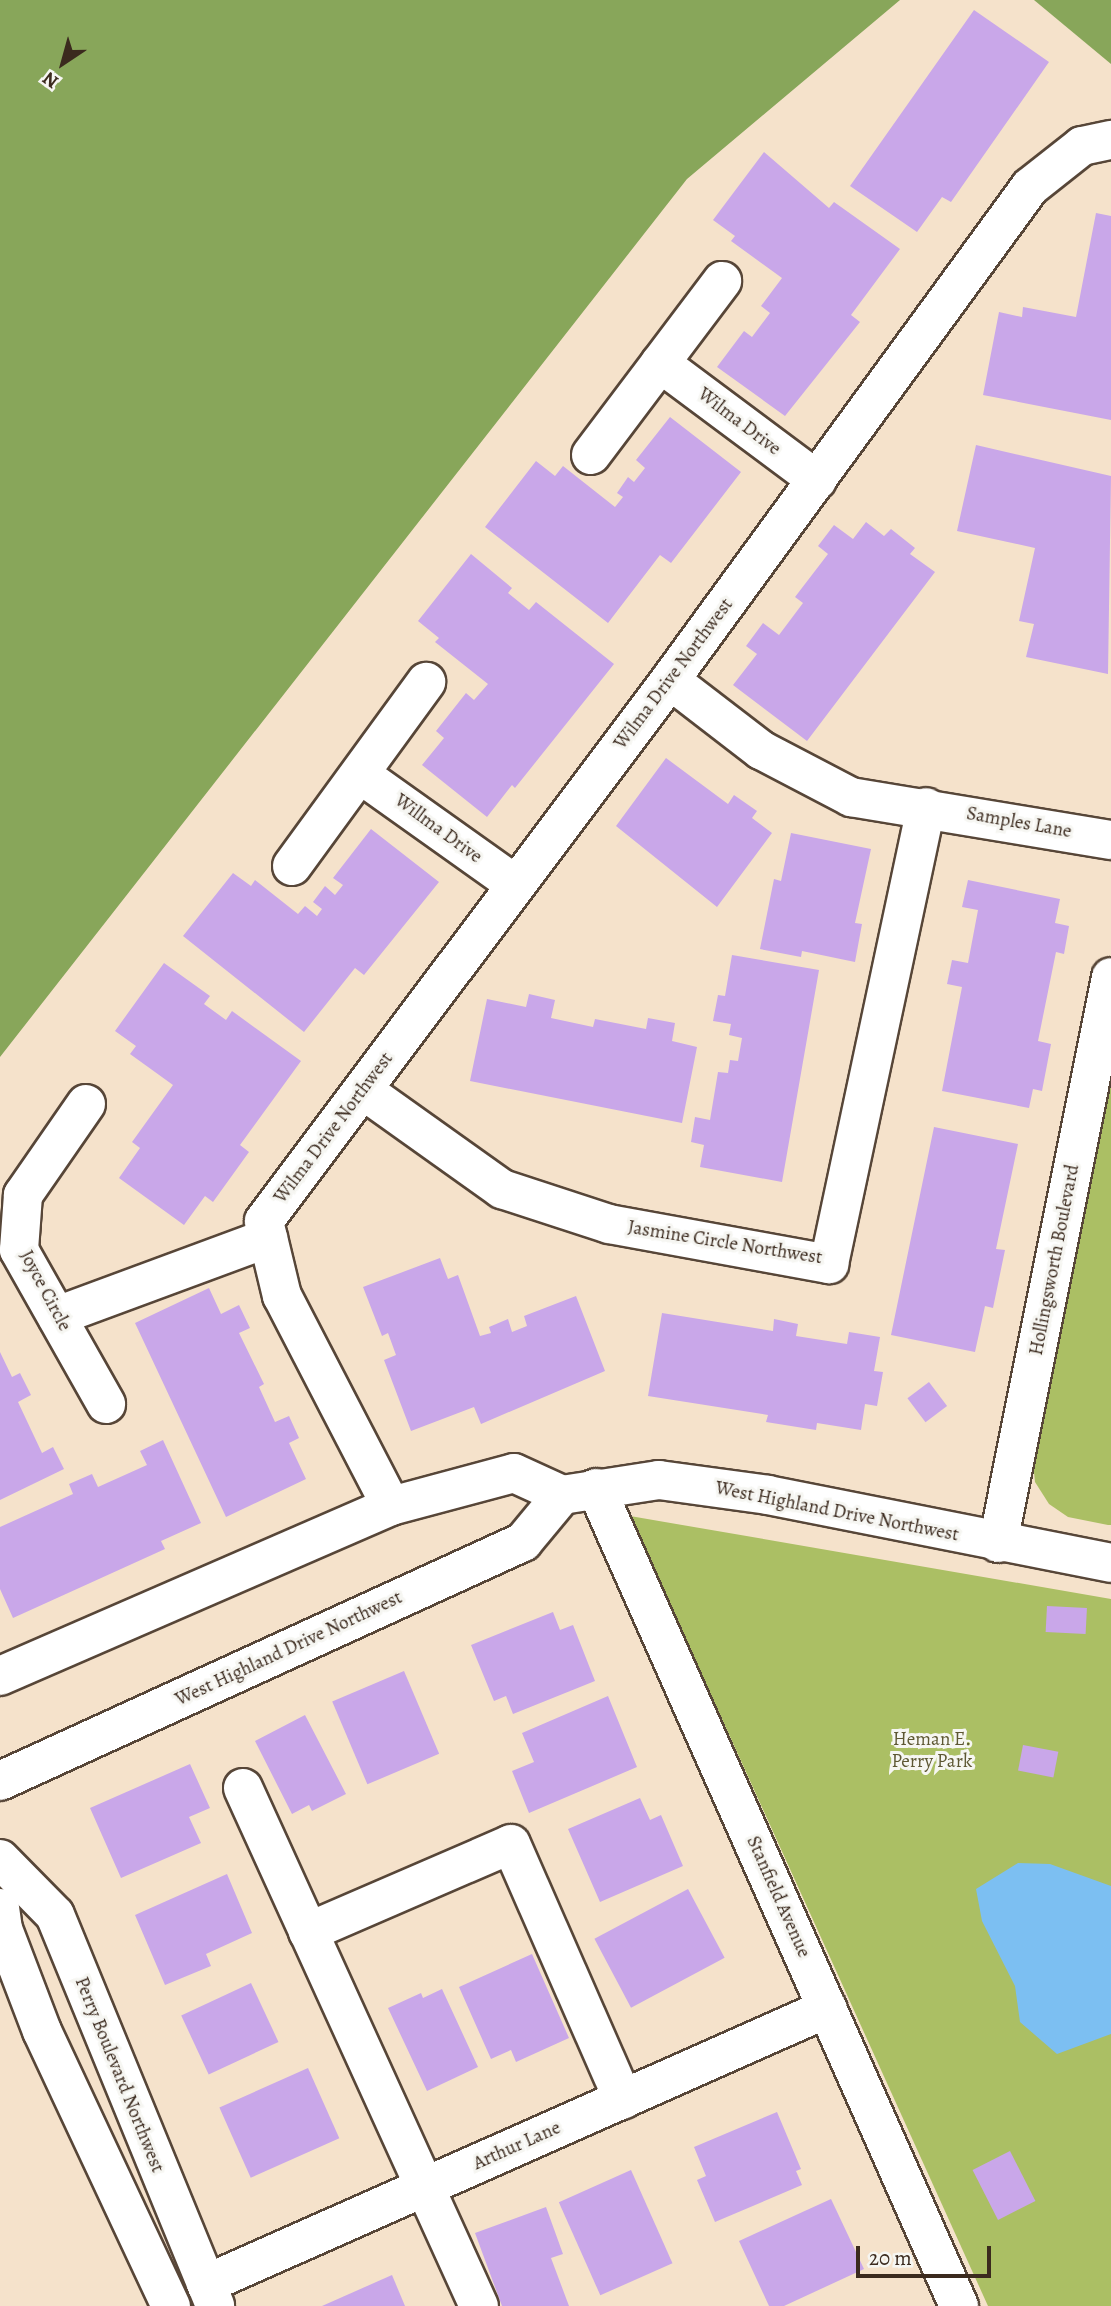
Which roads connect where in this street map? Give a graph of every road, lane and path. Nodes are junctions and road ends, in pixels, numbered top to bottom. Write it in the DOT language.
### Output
graph roads {
  1 [pos="1111,139"];
  2 [pos="722,281"];
  3 [pos="660,363"];
  4 [pos="591,455"];
  5 [pos="817,480"];
  6 [pos="670,680"];
  7 [pos="426,682"];
  8 [pos="360,774"];
  9 [pos="926,807"];
  10 [pos="1111,840"];
  11 [pos="292,866"];
  12 [pos="516,885"];
  13 [pos="1111,977"];
  14 [pos="363,1090"];
  15 [pos="86,1104"];
  16 [pos="268,1238"];
  17 [pos="57,1316"];
  18 [pos="106,1404"];
  19 [pos="579,1492"];
  20 [pos="391,1506"];
  21 [pos="998,1543"];
  22 [pos="1111,1563"];
  23 [pos="0,1676"];
  24 [pos="0,1781"];
  25 [pos="243,1788"];
  26 [pos="0,1859"];
  27 [pos="0,1908"];
  28 [pos="308,1932"];
  29 [pos="828,2008"];
  30 [pos="623,2099"];
  31 [pos="424,2187"];
  32 [pos="211,2295"];
  33 [pos="171,2306"];
  34 [pos="479,2306"];
  35 [pos="959,2306"];
  1 -- 5 [label="street, Wilma Drive Northwest"];
  2 -- 3 [label="street"];
  3 -- 4 [label="street"];
  3 -- 5 [label="street, Wilma Drive"];
  5 -- 6 [label="street, Wilma Drive Northwest"];
  6 -- 9 [label="street, Samples Lane"];
  6 -- 12 [label="street, Wilma Drive Northwest"];
  7 -- 8 [label="street"];
  8 -- 11 [label="street"];
  8 -- 12 [label="street, Willma Drive"];
  9 -- 10 [label="street, Samples Lane"];
  9 -- 14 [label="street, Jasmine Circle Northwest"];
  12 -- 14 [label="street, Wilma Drive Northwest"];
  13 -- 21 [label="street, Hollingsworth Boulevard"];
  14 -- 16 [label="street, Wilma Drive Northwest"];
  15 -- 17 [label="street, Joyce Circle"];
  16 -- 17 [label="street"];
  16 -- 20 [label="street, Wilma Drive Northwest"];
  17 -- 18 [label="street, Joyce Circle"];
  19 -- 20 [label="street"];
  19 -- 21 [label="street, West Highland Drive Northwest"];
  19 -- 24 [label="street, West Highland Drive Northwest"];
  19 -- 29 [label="street, Stanfield Avenue"];
  20 -- 23 [label="street"];
  21 -- 22 [label="street, West Highland Drive Northwest"];
  25 -- 28 [label="street"];
  26 -- 32 [label="street, Perry Boulevard Northwest"];
  27 -- 33 [label="street"];
  28 -- 30 [label="street"];
  28 -- 31 [label="street"];
  29 -- 30 [label="street, Arthur Lane"];
  29 -- 35 [label="street, Stanfield Avenue"];
  30 -- 31 [label="street, Arthur Lane"];
  31 -- 32 [label="street, Arthur Lane"];
  31 -- 34 [label="street"];
}
